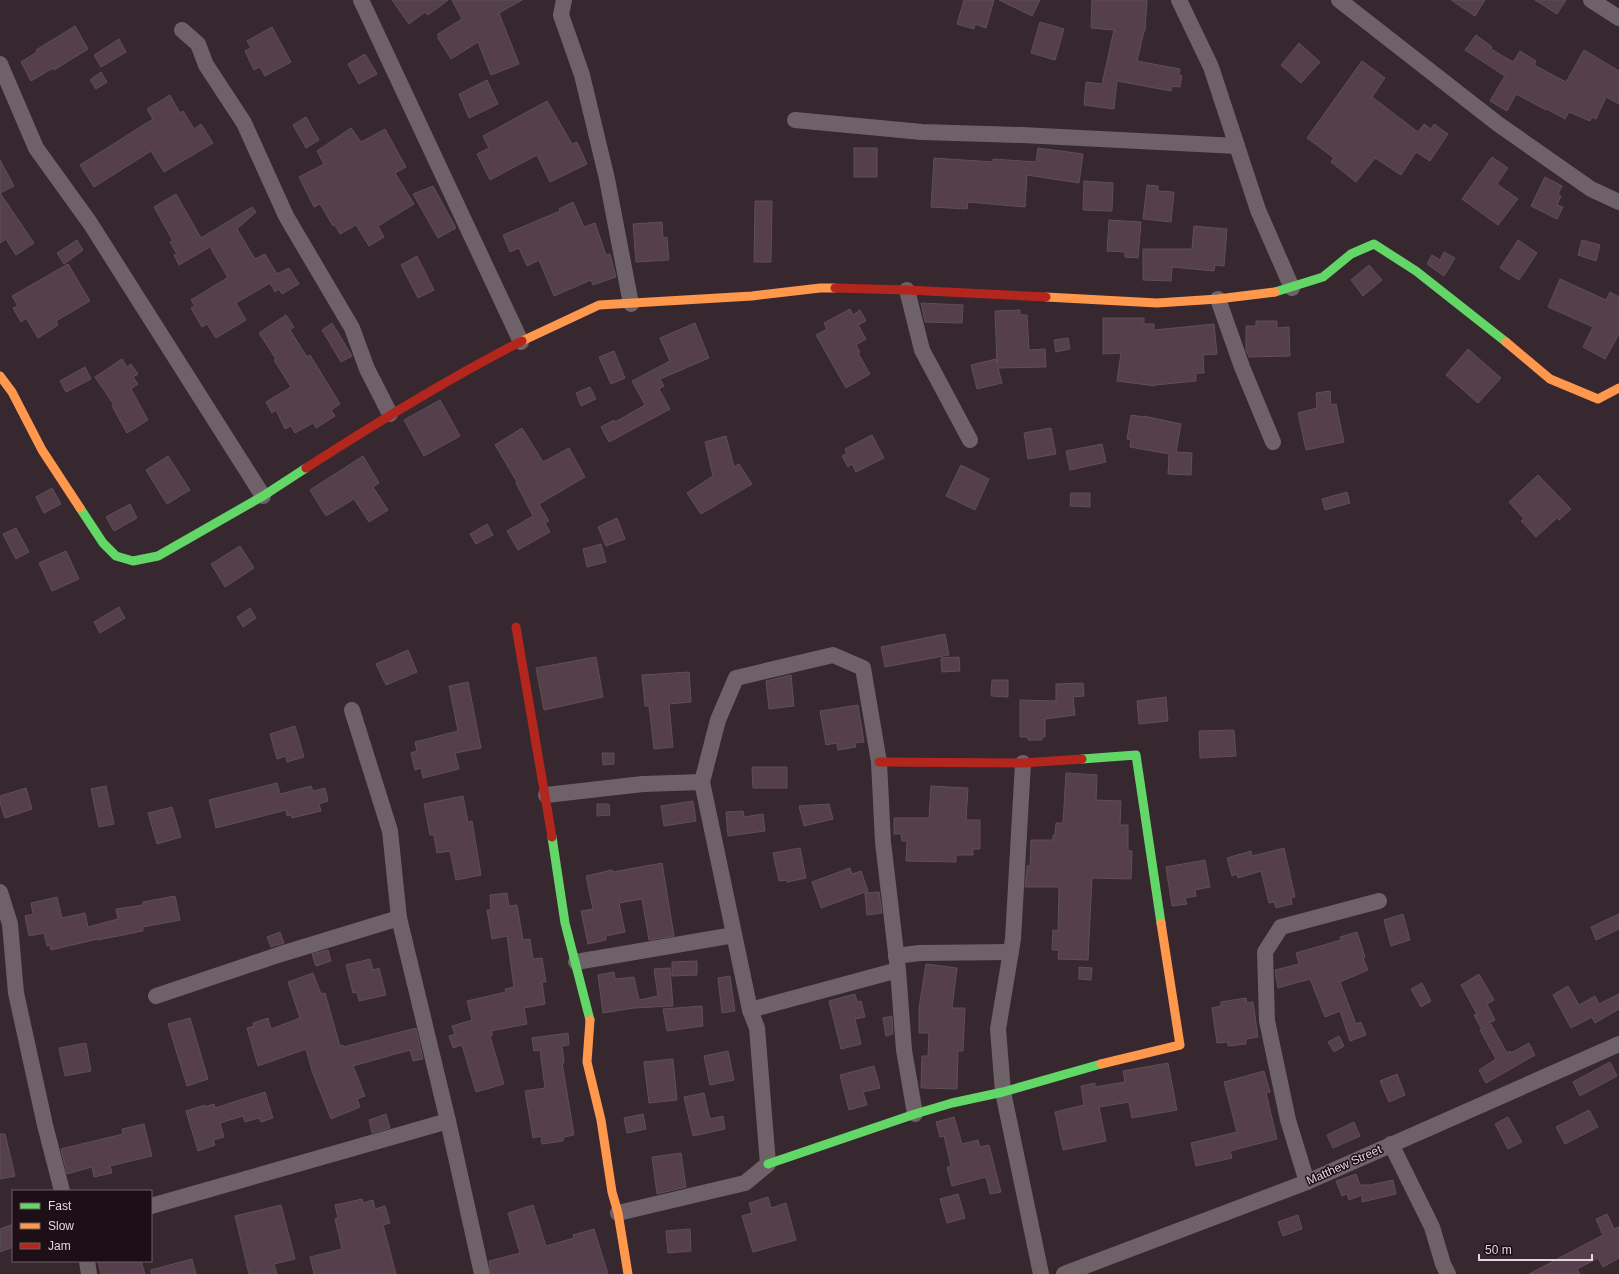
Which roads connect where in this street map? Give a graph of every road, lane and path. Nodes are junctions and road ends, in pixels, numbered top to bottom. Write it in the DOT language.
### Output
graph roads {
  1 [pos="362,0"];
  2 [pos="564,0"];
  3 [pos="1179,0"];
  4 [pos="1339,0"];
  5 [pos="1591,0"];
  6 [pos="1619,18"];
  7 [pos="182,30"];
  8 [pos="0,64"];
  9 [pos="795,120"];
  10 [pos="1237,146"];
  11 [pos="1619,202"];
  12 [pos="1292,288"];
  13 [pos="907,290"];
  14 [pos="1218,299"];
  15 [pos="631,304"];
  16 [pos="521,342"];
  17 [pos="0,376"];
  18 [pos="1619,388"];
  19 [pos="390,414"];
  20 [pos="970,440"];
  21 [pos="1273,442"];
  22 [pos="263,496"];
  23 [pos="516,627"];
  24 [pos="352,710"];
  25 [pos="879,762"];
  26 [pos="1023,763"];
  27 [pos="702,782"];
  28 [pos="546,795"];
  29 [pos="0,892"];
  30 [pos="1379,901"];
  31 [pos="399,918"];
  32 [pos="734,935"];
  33 [pos="1011,952"];
  34 [pos="576,962"];
  35 [pos="897,963"];
  36 [pos="156,996"];
  37 [pos="750,1010"];
  38 [pos="1619,1044"];
  39 [pos="1003,1092"];
  40 [pos="915,1114"];
  41 [pos="448,1121"];
  42 [pos="1391,1144"];
  43 [pos="768,1164"];
  44 [pos="1307,1182"];
  45 [pos="62,1190"];
  46 [pos="152,1206"];
  47 [pos="618,1213"];
  48 [pos="87,1262"];
  49 [pos="1081,1271"];
  50 [pos="89,1274"];
  51 [pos="482,1274"];
  52 [pos="628,1274"];
  53 [pos="1041,1274"];
  54 [pos="1064,1274"];
  55 [pos="1448,1274"];
  1 -- 16 [label="street"];
  2 -- 15 [label="street"];
  3 -- 10 [label="street"];
  4 -- 11 [label="street"];
  5 -- 6 [label="street"];
  7 -- 19 [label="street"];
  8 -- 22 [label="street"];
  9 -- 10 [label="street"];
  10 -- 12 [label="street"];
  12 -- 14 [label="street"];
  12 -- 18 [label="street"];
  13 -- 14 [label="street"];
  13 -- 15 [label="street"];
  13 -- 20 [label="street"];
  14 -- 21 [label="street"];
  15 -- 16 [label="street"];
  16 -- 19 [label="street"];
  17 -- 22 [label="street"];
  19 -- 22 [label="street"];
  23 -- 28 [label="street"];
  24 -- 31 [label="street"];
  25 -- 26 [label="street"];
  25 -- 27 [label="street"];
  25 -- 35 [label="street"];
  26 -- 33 [label="street"];
  26 -- 39 [label="street"];
  27 -- 28 [label="street"];
  27 -- 32 [label="street"];
  28 -- 34 [label="street"];
  29 -- 45 [label="street"];
  30 -- 44 [label="street"];
  31 -- 36 [label="street"];
  31 -- 41 [label="street"];
  32 -- 34 [label="street"];
  32 -- 37 [label="street"];
  33 -- 35 [label="street"];
  33 -- 39 [label="street"];
  34 -- 47 [label="street"];
  35 -- 37 [label="street"];
  35 -- 40 [label="street"];
  37 -- 43 [label="street"];
  38 -- 42 [label="street, Matthew Street"];
  39 -- 40 [label="street"];
  39 -- 53 [label="street"];
  40 -- 43 [label="street"];
  41 -- 46 [label="street"];
  41 -- 51 [label="street"];
  42 -- 44 [label="street, Matthew Street"];
  42 -- 55 [label="street"];
  43 -- 47 [label="street"];
  44 -- 49 [label="street, Matthew Street"];
  47 -- 52 [label="street"];
  48 -- 50 [label="street"];
  49 -- 54 [label="street, Matthew Street"];
}
